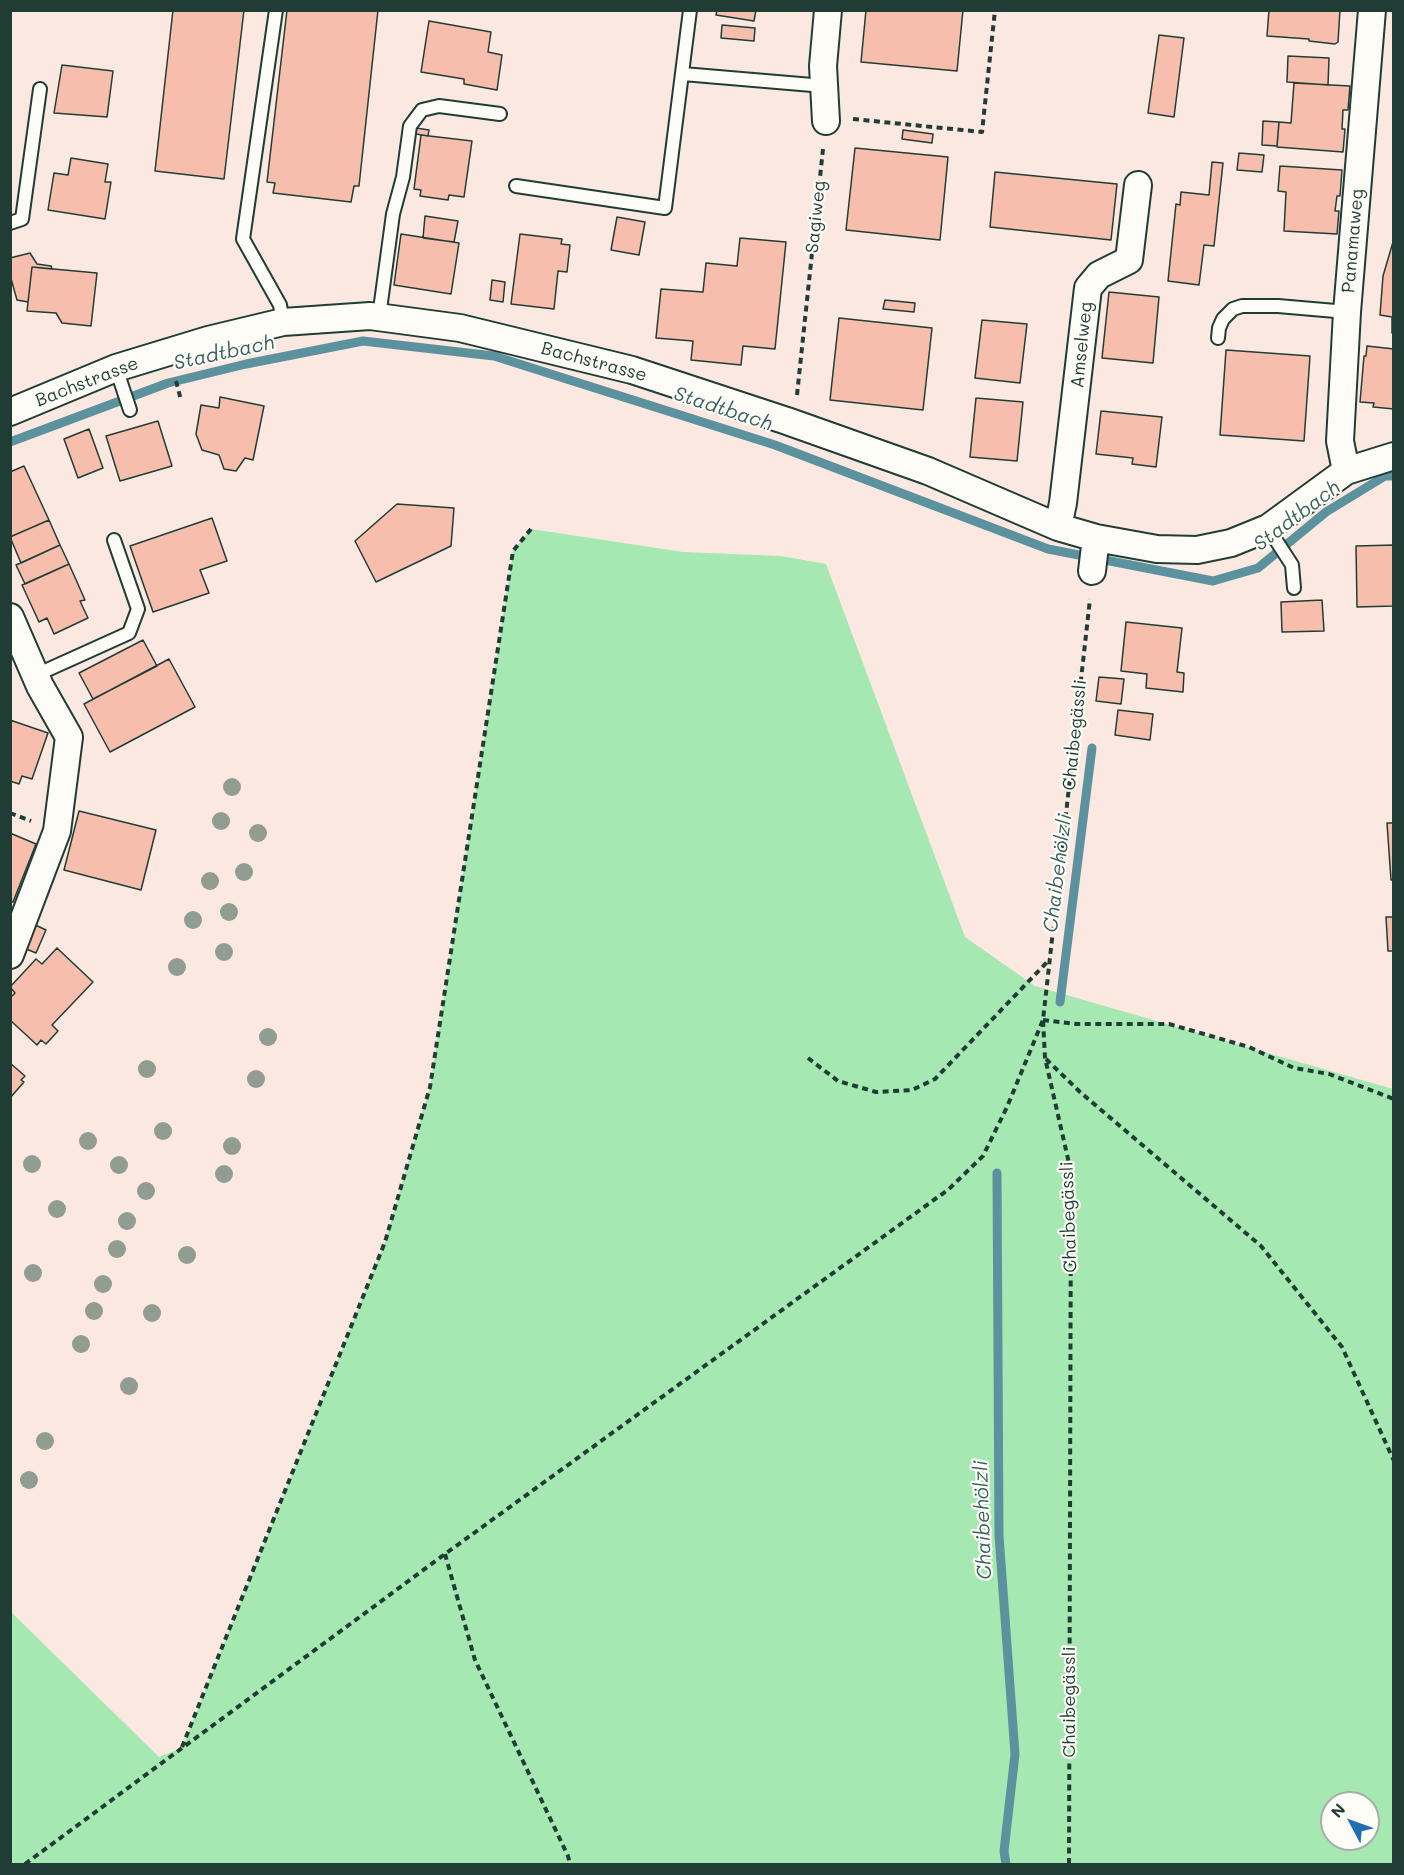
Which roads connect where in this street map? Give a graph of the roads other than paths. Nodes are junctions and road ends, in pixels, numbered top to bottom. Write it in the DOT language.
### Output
graph roads {
  1 [pos="276,10"];
  2 [pos="690,10"];
  3 [pos="828,10"];
  4 [pos="1372,10"];
  5 [pos="683,74"];
  6 [pos="824,86"];
  7 [pos="40,89"];
  8 [pos="500,114"];
  9 [pos="826,118"];
  10 [pos="1138,185"];
  11 [pos="516,186"];
  12 [pos="10,223"];
  13 [pos="1347,312"];
  14 [pos="379,317"];
  15 [pos="283,322"];
  16 [pos="1218,338"];
  17 [pos="116,368"];
  18 [pos="130,410"];
  19 [pos="10,412"];
  20 [pos="1394,456"];
  21 [pos="1346,471"];
  22 [pos="1058,527"];
  23 [pos="1273,534"];
  24 [pos="114,540"];
  25 [pos="1293,588"];
  26 [pos="10,616"];
  27 [pos="36,675"];
  28 [pos="10,955"];
  1 -- 15 [label="lane"];
  2 -- 5 [label="lane"];
  3 -- 6 [label="street"];
  4 -- 13 [label="street, Panamaweg"];
  5 -- 6 [label="lane"];
  5 -- 11 [label="lane"];
  6 -- 9 [label="street"];
  7 -- 12 [label="lane"];
  8 -- 14 [label="lane"];
  10 -- 22 [label="street, Amselweg"];
  13 -- 16 [label="lane"];
  13 -- 21 [label="street, Panamaweg"];
  14 -- 15 [label="street, Bachstrasse"];
  14 -- 22 [label="street, Bachstrasse"];
  15 -- 17 [label="street, Bachstrasse"];
  17 -- 18 [label="lane"];
  17 -- 19 [label="street, Bachstrasse"];
  20 -- 21 [label="street, Bachstrasse"];
  21 -- 23 [label="street, Bachstrasse"];
  22 -- 23 [label="street, Bachstrasse"];
  23 -- 25 [label="lane"];
  24 -- 27 [label="lane"];
  26 -- 27 [label="street"];
  27 -- 28 [label="street"];
}
